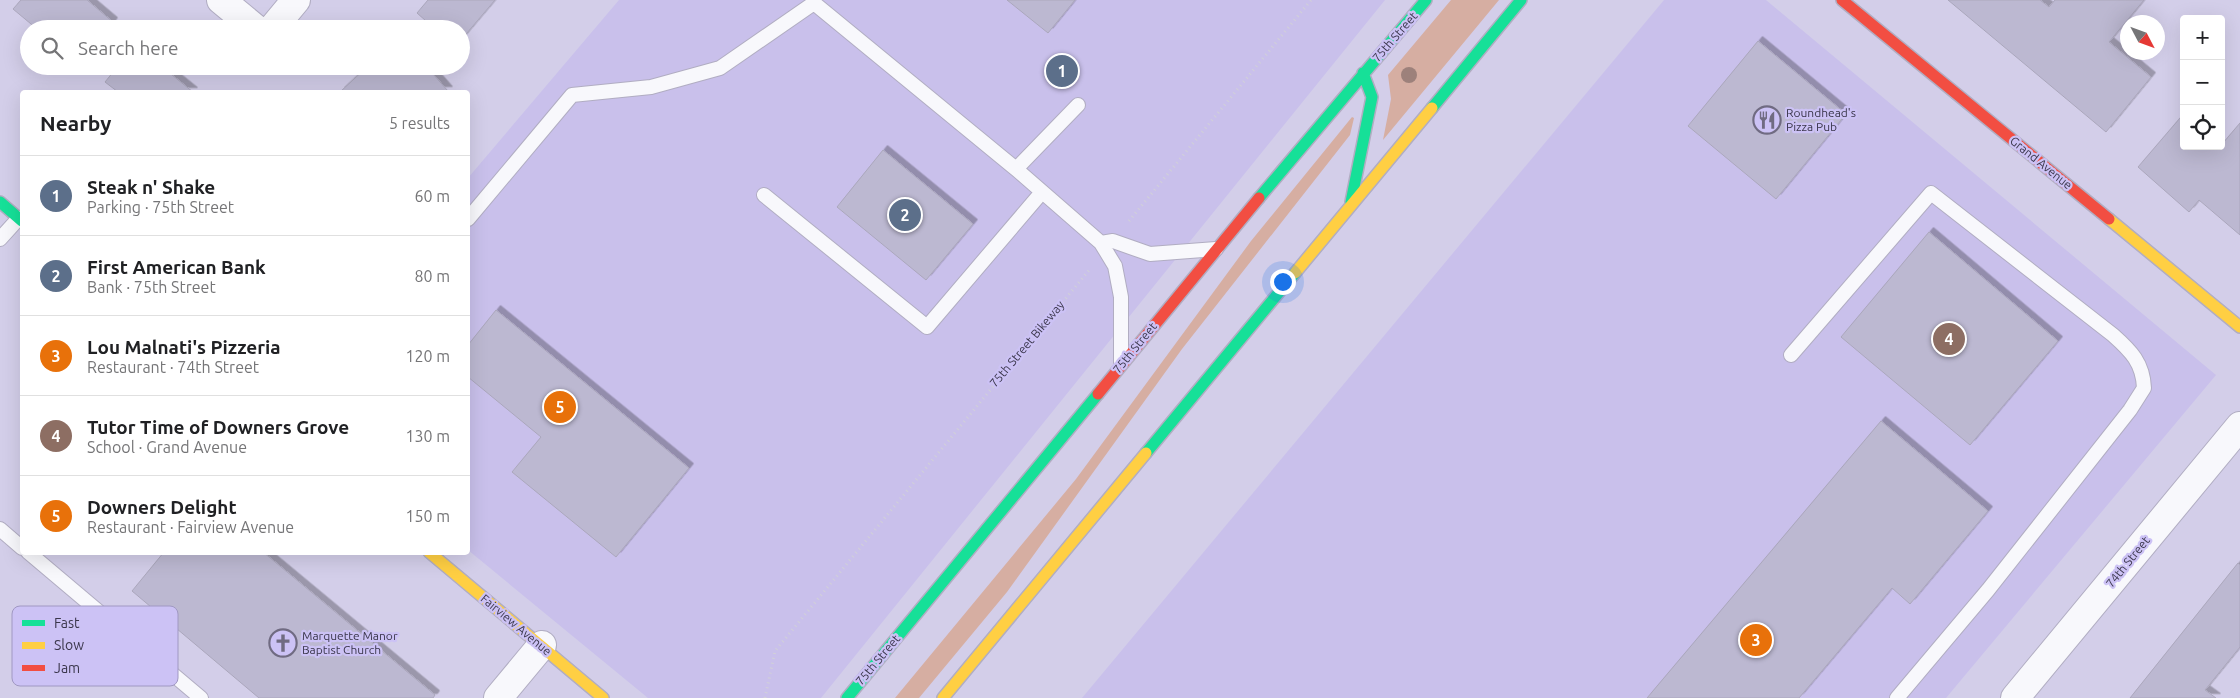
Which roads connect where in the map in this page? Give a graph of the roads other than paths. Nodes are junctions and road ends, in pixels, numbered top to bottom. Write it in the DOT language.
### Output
graph roads {
  1 [pos="222,0"];
  2 [pos="296,0"];
  3 [pos="1426,0"];
  4 [pos="1522,0"];
  5 [pos="1842,0"];
  6 [pos="245,20"];
  7 [pos="279,20"];
  8 [pos="1363,74"];
  9 [pos="1078,105"];
  10 [pos="1016,169"];
  11 [pos="1042,192"];
  12 [pos="764,195"];
  13 [pos="0,202"];
  14 [pos="1350,206"];
  15 [pos="470,217"];
  16 [pos="20,218"];
  17 [pos="20,220"];
  18 [pos="0,239"];
  19 [pos="1106,245"];
  20 [pos="1217,249"];
  21 [pos="2240,327"];
  22 [pos="1791,355"];
  23 [pos="1121,366"];
  24 [pos="2240,426"];
  25 [pos="0,529"];
  26 [pos="20,546"];
  27 [pos="32,555"];
  28 [pos="432,555"];
  29 [pos="92,606"];
  30 [pos="542,645"];
  31 [pos="178,678"];
  32 [pos="202,698"];
  33 [pos="498,698"];
  34 [pos="603,698"];
  35 [pos="847,698"];
  36 [pos="943,698"];
  37 [pos="1897,698"];
  38 [pos="2016,698"];
  1 -- 6 [label="street"];
  2 -- 7 [label="street"];
  3 -- 8 [label="main road, 75th Street"];
  4 -- 14 [label="main road"];
  5 -- 21 [label="main road, Grand Avenue"];
  8 -- 14 [label="main road"];
  8 -- 20 [label="main road, 75th Street"];
  9 -- 10 [label="lane"];
  10 -- 11 [label="lane"];
  10 -- 15 [label="lane"];
  11 -- 12 [label="lane"];
  11 -- 19 [label="lane"];
  13 -- 16 [label="main road"];
  14 -- 36 [label="main road"];
  17 -- 18 [label="lane"];
  19 -- 20 [label="lane"];
  19 -- 23 [label="lane"];
  20 -- 23 [label="main road, 75th Street"];
  22 -- 37 [label="lane"];
  23 -- 35 [label="main road, 75th Street"];
  24 -- 38 [label="street, 74th Street"];
  25 -- 26 [label="lane"];
  27 -- 29 [label="lane"];
  28 -- 30 [label="main road, Fairview Avenue"];
  30 -- 33 [label="street"];
  30 -- 34 [label="main road, Fairview Avenue"];
  31 -- 32 [label="lane"];
}
